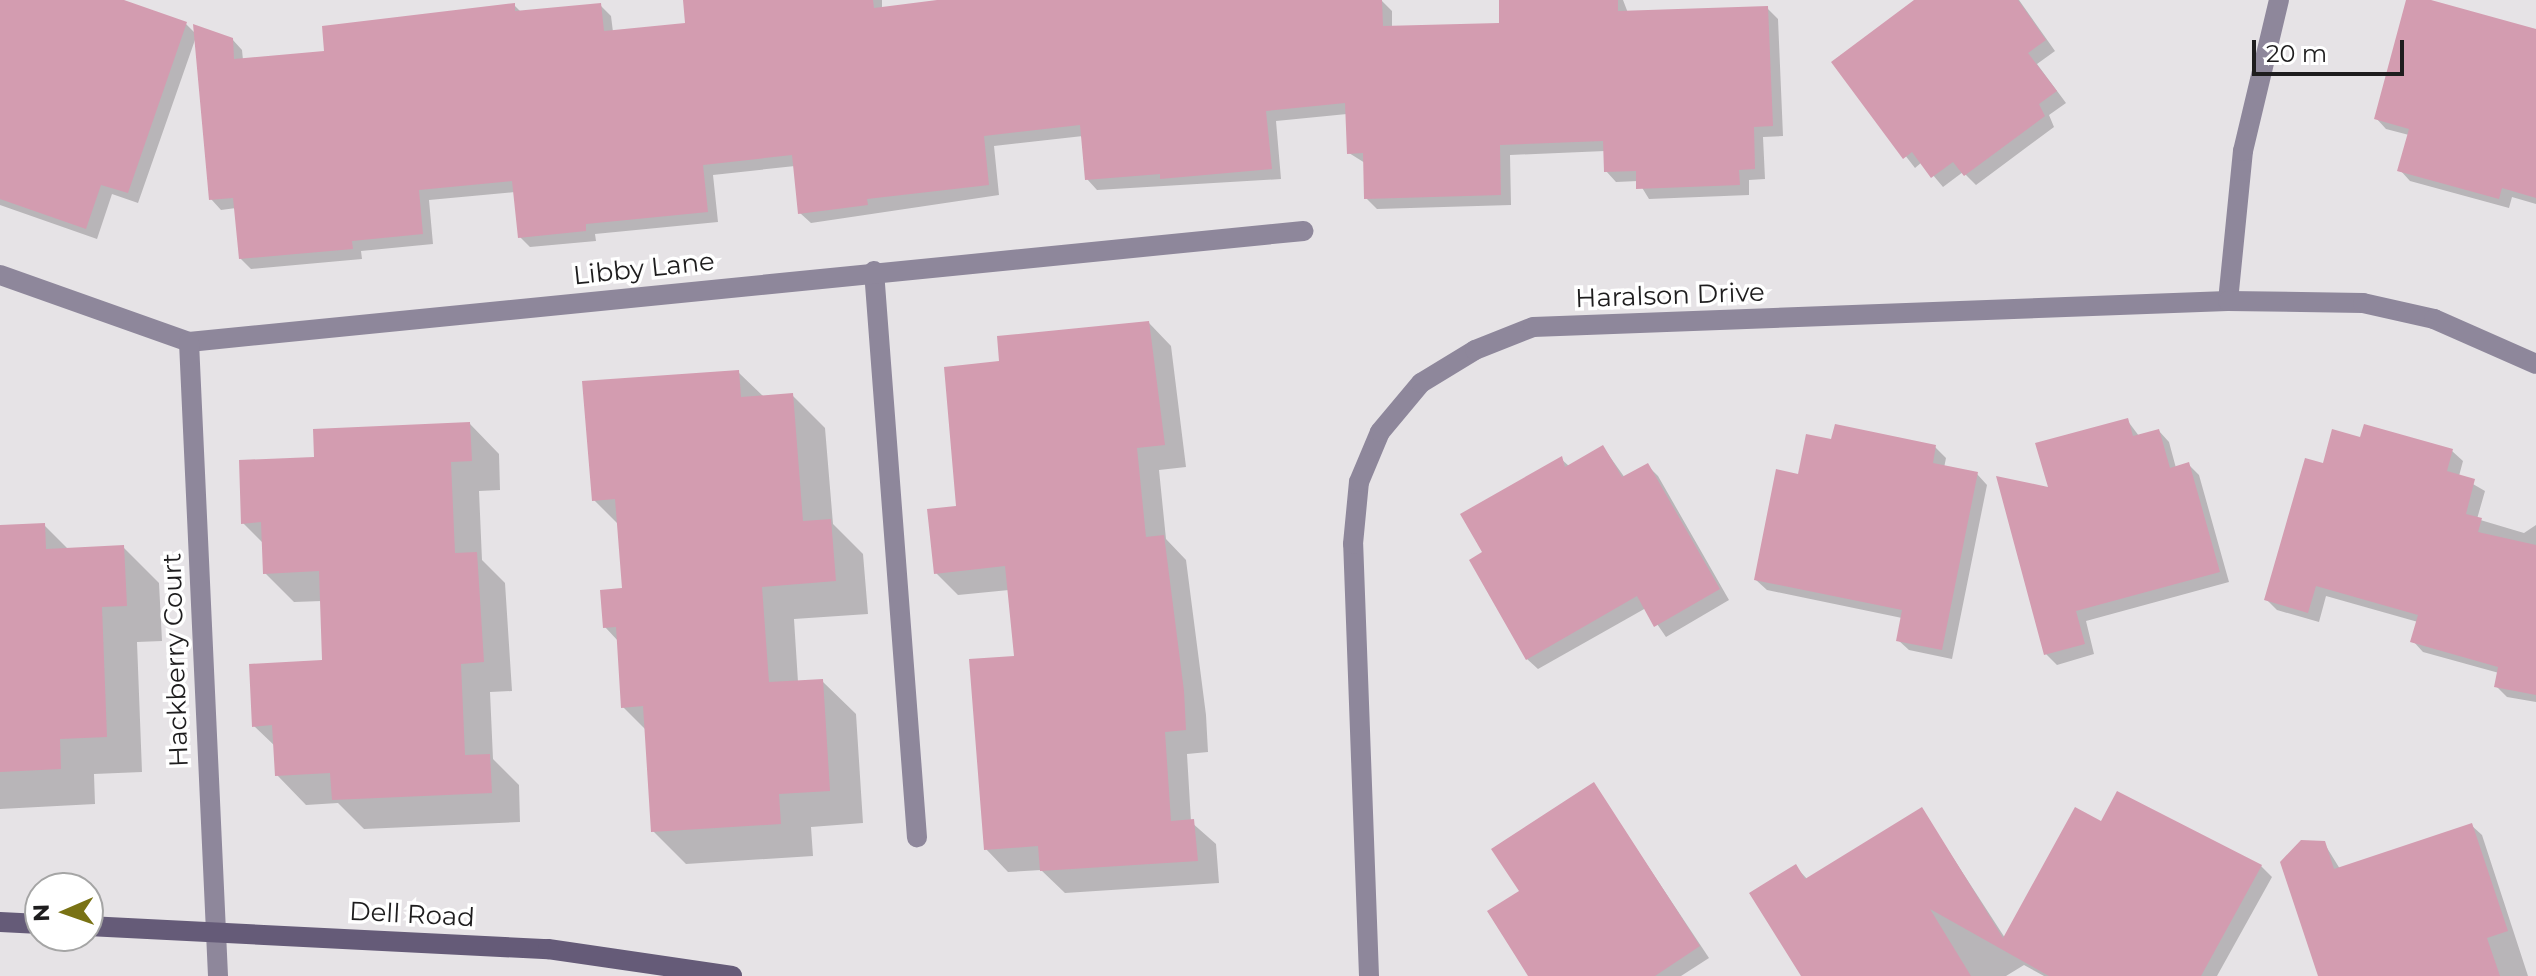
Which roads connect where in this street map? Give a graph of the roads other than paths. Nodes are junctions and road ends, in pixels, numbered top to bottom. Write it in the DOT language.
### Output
graph roads {
  1 [pos="2279,0"];
  2 [pos="1303,231"];
  3 [pos="874,271"];
  4 [pos="0,275"];
  5 [pos="2228,301"];
  6 [pos="189,342"];
  7 [pos="2536,364"];
  8 [pos="917,837"];
  9 [pos="0,922"];
  10 [pos="24,923"];
  11 [pos="104,927"];
  12 [pos="214,933"];
  13 [pos="218,976"];
  14 [pos="732,976"];
  15 [pos="1369,976"];
  1 -- 5 [label="street"];
  2 -- 3 [label="street, Libby Lane"];
  3 -- 6 [label="street, Libby Lane"];
  3 -- 8 [label="street"];
  4 -- 6 [label="street, Libby Lane"];
  5 -- 7 [label="street, Haralson Drive"];
  5 -- 15 [label="street, Haralson Drive"];
  6 -- 12 [label="street, Hackberry Court"];
  9 -- 10 [label="street"];
  11 -- 12 [label="street, Dell Road"];
  12 -- 13 [label="street, Hackberry Court"];
  12 -- 14 [label="street, Dell Road"];
}
